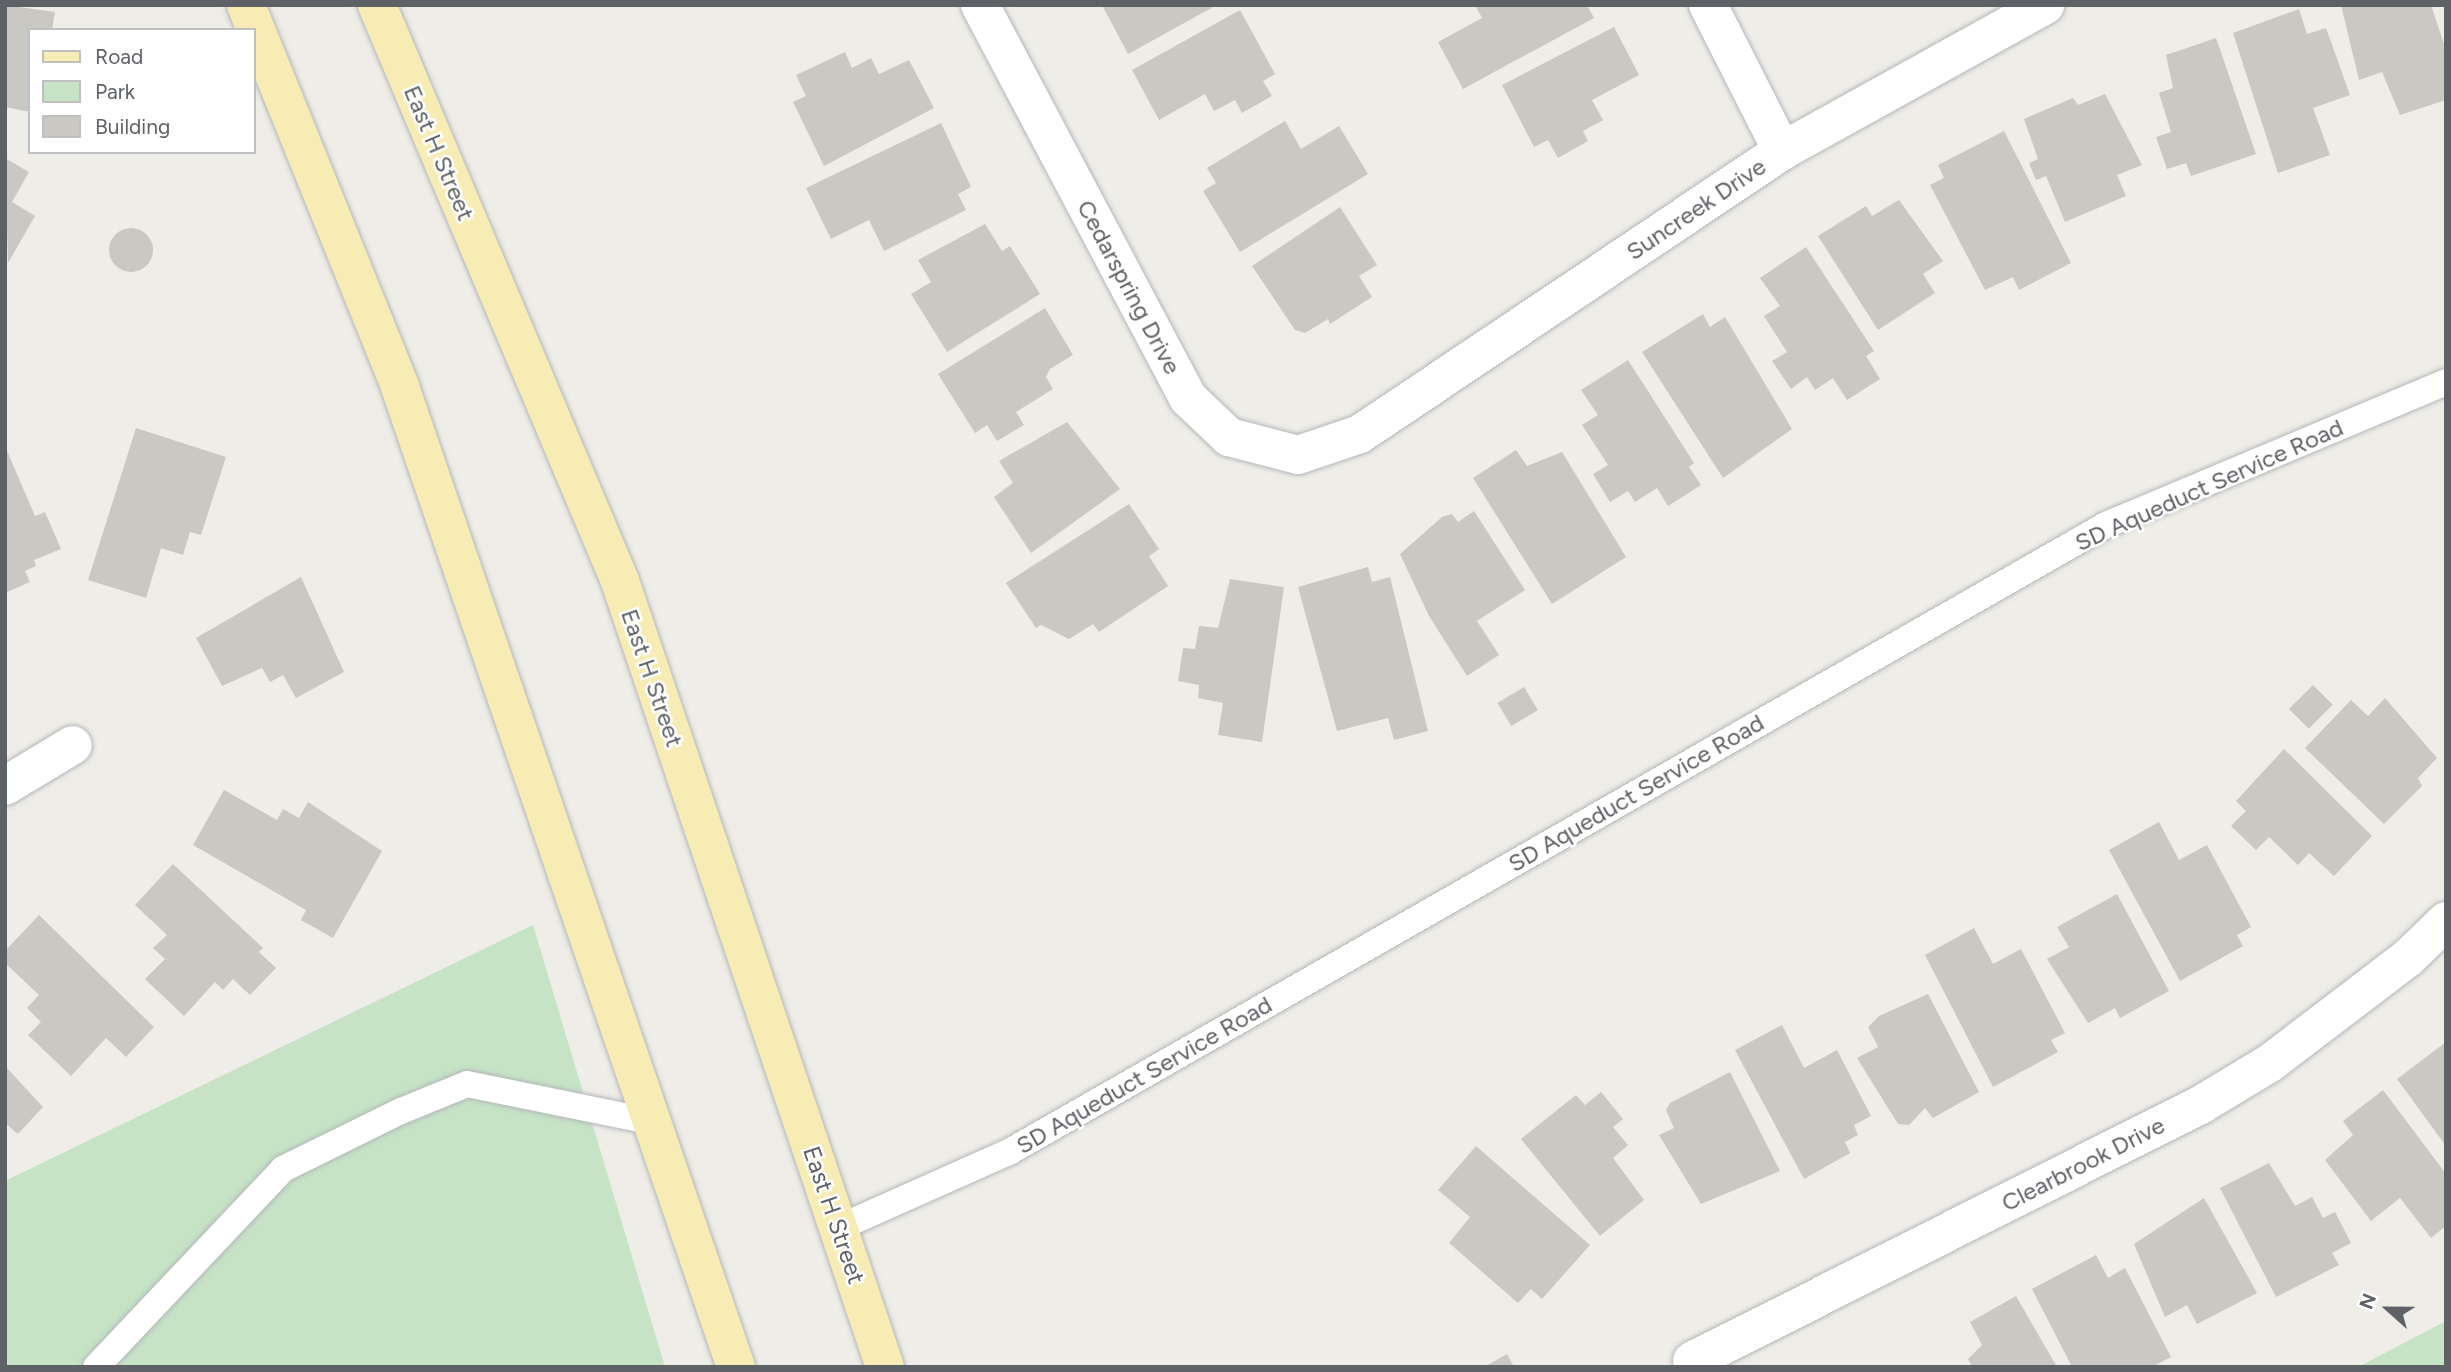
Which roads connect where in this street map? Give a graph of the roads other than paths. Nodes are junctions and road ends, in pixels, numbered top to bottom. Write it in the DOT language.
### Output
graph roads {
  1 [pos="246,5"];
  2 [pos="377,5"];
  3 [pos="980,5"];
  4 [pos="1707,5"];
  5 [pos="2045,5"];
  6 [pos="255,28"];
  7 [pos="256,30"];
  8 [pos="1782,151"];
  9 [pos="2446,382"];
  10 [pos="1360,434"];
  11 [pos="73,745"];
  12 [pos="5,786"];
  13 [pos="2446,921"];
  14 [pos="653,1122"];
  15 [pos="838,1228"];
  16 [pos="1692,1361"];
  17 [pos="96,1367"];
  18 [pos="736,1367"];
  19 [pos="885,1367"];
  1 -- 6 [label="main road"];
  2 -- 15 [label="main road, East H Street"];
  3 -- 10 [label="street, Cedarspring Drive"];
  4 -- 8 [label="street"];
  5 -- 8 [label="street, Suncreek Drive"];
  7 -- 14 [label="main road"];
  8 -- 10 [label="street, Suncreek Drive"];
  9 -- 15 [label="lane, SD Aqueduct Service Road"];
  11 -- 12 [label="street"];
  13 -- 16 [label="street, Clearbrook Drive"];
  14 -- 17 [label="lane"];
  14 -- 18 [label="main road"];
  15 -- 19 [label="main road, East H Street"];
}
